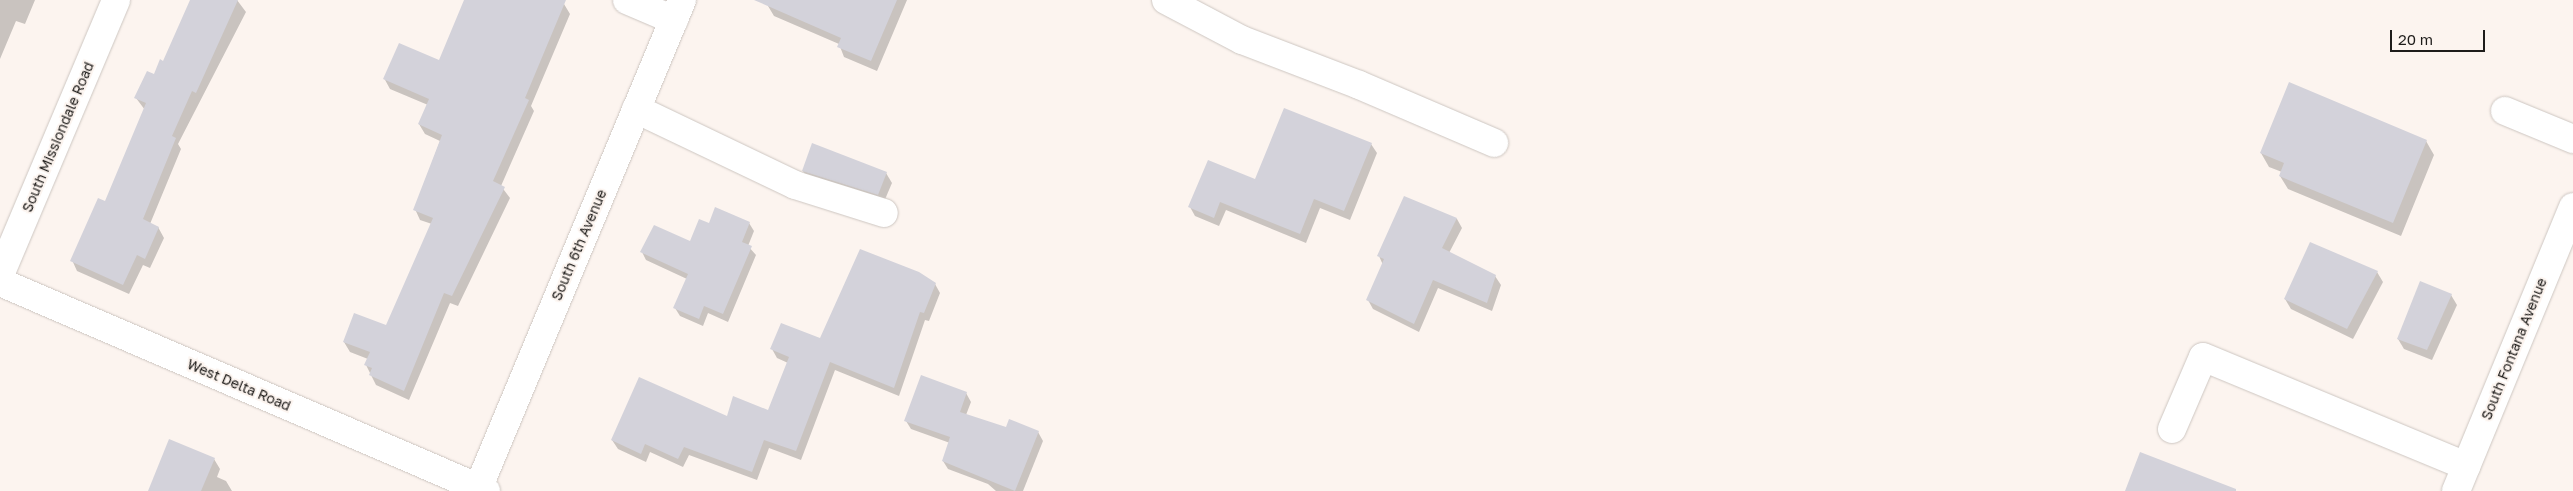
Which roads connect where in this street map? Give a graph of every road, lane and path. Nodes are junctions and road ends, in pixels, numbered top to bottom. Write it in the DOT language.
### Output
graph roads {
  1 [pos="116,0"];
  2 [pos="627,0"];
  3 [pos="1166,0"];
  4 [pos="678,10"];
  5 [pos="636,109"];
  6 [pos="2505,111"];
  7 [pos="2573,139"];
  8 [pos="1494,143"];
  9 [pos="2573,207"];
  10 [pos="884,213"];
  11 [pos="0,275"];
  12 [pos="0,282"];
  13 [pos="2172,428"];
  14 [pos="2466,466"];
  15 [pos="480,490"];
  16 [pos="2456,491"];
  1 -- 11 [label="street, South Missiondale Road"];
  2 -- 4 [label="street"];
  3 -- 8 [label="street"];
  4 -- 5 [label="street, South 6th Avenue"];
  5 -- 10 [label="street"];
  5 -- 15 [label="street, South 6th Avenue"];
  6 -- 7 [label="street"];
  9 -- 14 [label="street, South Fontana Avenue"];
  12 -- 15 [label="street, West Delta Road"];
  13 -- 14 [label="street"];
  14 -- 16 [label="street, South Fontana Avenue"];
}
